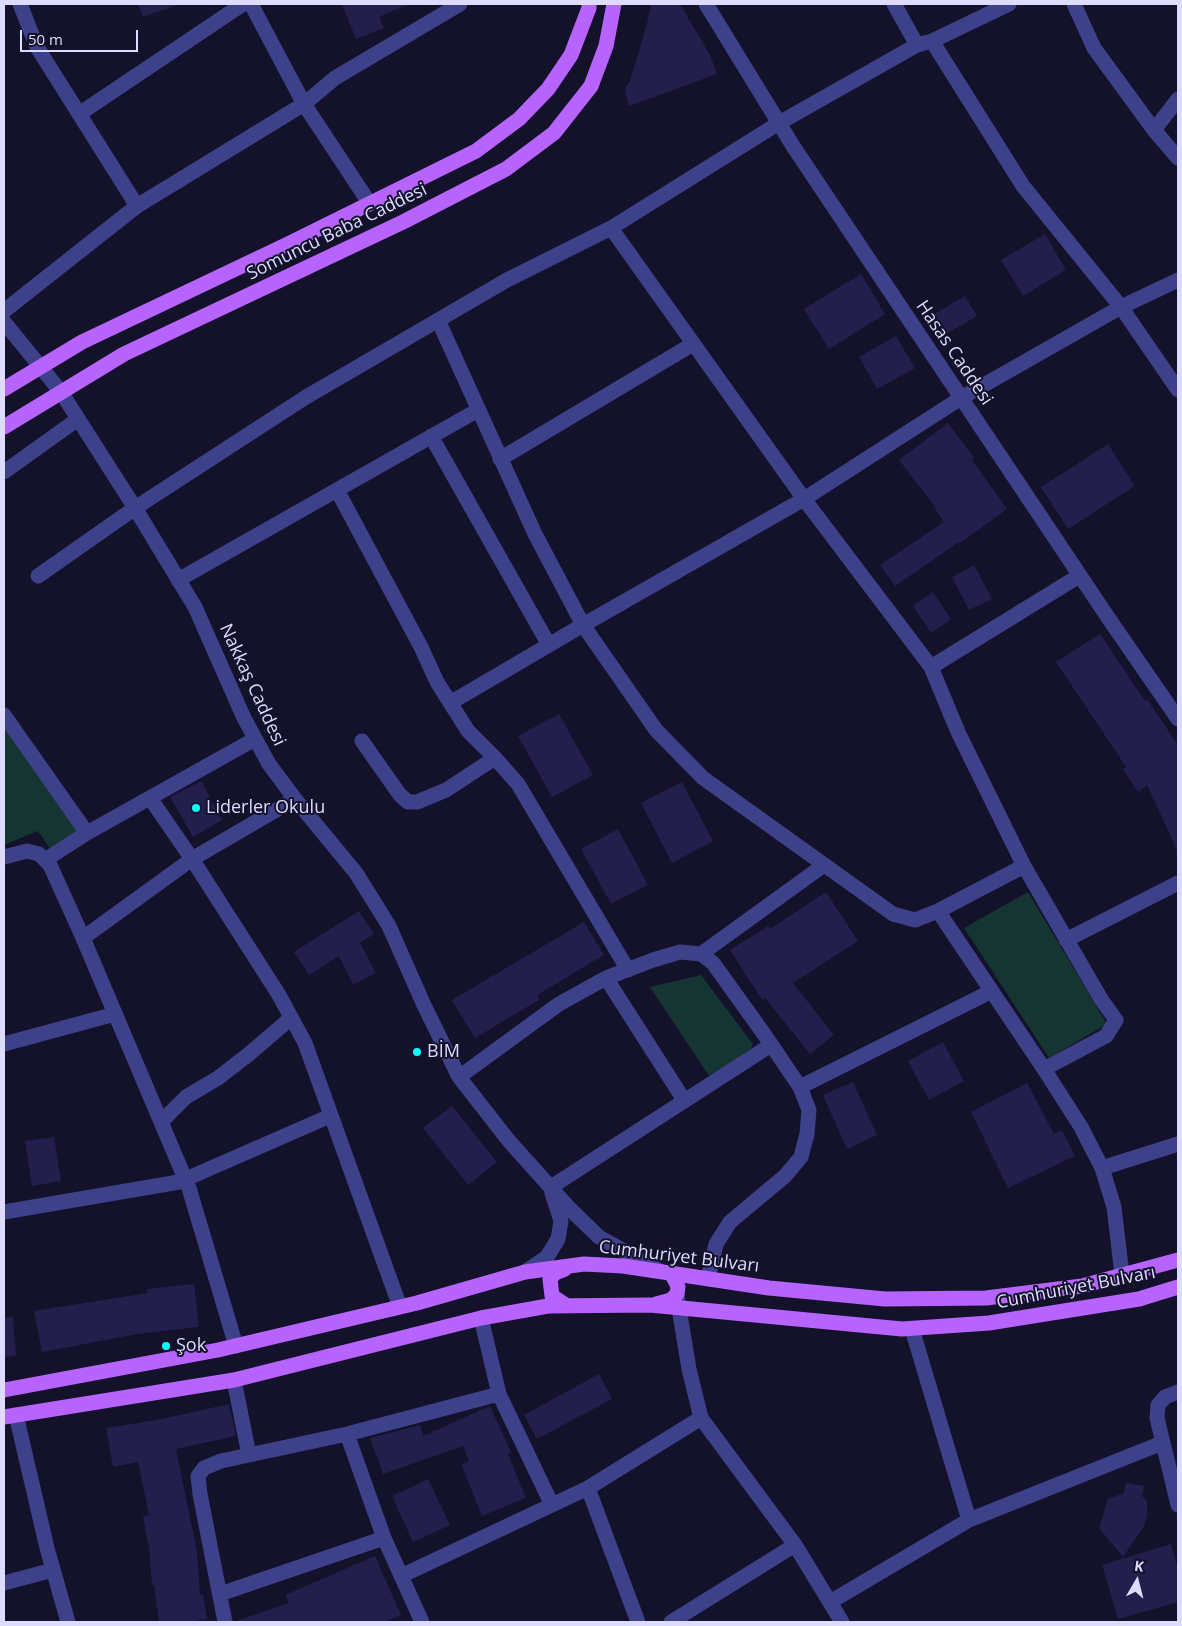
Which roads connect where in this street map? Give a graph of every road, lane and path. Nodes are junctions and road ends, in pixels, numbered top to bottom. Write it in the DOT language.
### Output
graph roads {
  1 [pos="20,4"];
  2 [pos="243,4"];
  3 [pos="252,4"];
  4 [pos="460,4"];
  5 [pos="589,4"];
  6 [pos="614,4"];
  7 [pos="706,4"];
  8 [pos="894,4"];
  9 [pos="1010,4"];
  10 [pos="1074,4"];
  11 [pos="932,41"];
  12 [pos="917,45"];
  13 [pos="1178,99"];
  14 [pos="304,104"];
  15 [pos="79,114"];
  16 [pos="779,123"];
  17 [pos="1154,130"];
  18 [pos="1178,158"];
  19 [pos="370,204"];
  20 [pos="137,206"];
  21 [pos="611,228"];
  22 [pos="1178,280"];
  23 [pos="1121,307"];
  24 [pos="4,311"];
  25 [pos="438,320"];
  26 [pos="4,322"];
  27 [pos="693,344"];
  28 [pos="41,367"];
  29 [pos="4,389"];
  30 [pos="1178,390"];
  31 [pos="61,392"];
  32 [pos="961,398"];
  33 [pos="478,410"];
  34 [pos="78,419"];
  35 [pos="4,427"];
  36 [pos="432,436"];
  37 [pos="500,459"];
  38 [pos="4,472"];
  39 [pos="337,490"];
  40 [pos="804,499"];
  41 [pos="135,508"];
  42 [pos="38,576"];
  43 [pos="1080,576"];
  44 [pos="178,580"];
  45 [pos="583,625"];
  46 [pos="549,645"];
  47 [pos="931,667"];
  48 [pos="450,703"];
  49 [pos="4,715"];
  50 [pos="1178,719"];
  51 [pos="255,739"];
  52 [pos="362,741"];
  53 [pos="495,758"];
  54 [pos="150,798"];
  55 [pos="294,799"];
  56 [pos="87,833"];
  57 [pos="4,857"];
  58 [pos="192,859"];
  59 [pos="45,860"];
  60 [pos="824,865"];
  61 [pos="1024,866"];
  62 [pos="1178,884"];
  63 [pos="938,911"];
  64 [pos="83,938"];
  65 [pos="1066,940"];
  66 [pos="701,954"];
  67 [pos="628,970"];
  68 [pos="606,978"];
  69 [pos="992,991"];
  70 [pos="116,1014"];
  71 [pos="291,1018"];
  72 [pos="4,1044"];
  73 [pos="772,1045"];
  74 [pos="1044,1069"];
  75 [pos="460,1077"];
  76 [pos="800,1087"];
  77 [pos="684,1100"];
  78 [pos="330,1116"];
  79 [pos="162,1122"];
  80 [pos="1178,1144"];
  81 [pos="1102,1168"];
  82 [pos="185,1179"];
  83 [pos="551,1187"];
  84 [pos="4,1212"];
  85 [pos="1178,1260"];
  86 [pos="571,1266"];
  87 [pos="525,1272"];
  88 [pos="666,1272"];
  89 [pos="1122,1275"];
  90 [pos="708,1279"];
  91 [pos="1178,1287"];
  92 [pos="678,1301"];
  93 [pos="567,1306"];
  94 [pos="400,1307"];
  95 [pos="481,1318"];
  96 [pos="912,1329"];
  97 [pos="236,1346"];
  98 [pos="234,1380"];
  99 [pos="4,1390"];
  100 [pos="1178,1392"];
  101 [pos="499,1394"];
  102 [pos="10,1416"];
  103 [pos="702,1418"];
  104 [pos="347,1434"];
  105 [pos="1162,1443"];
  106 [pos="249,1455"];
  107 [pos="588,1488"];
  108 [pos="1178,1505"];
  109 [pos="552,1506"];
  110 [pos="969,1520"];
  111 [pos="384,1538"];
  112 [pos="795,1545"];
  113 [pos="53,1570"];
  114 [pos="401,1576"];
  115 [pos="4,1583"];
  116 [pos="220,1594"];
  117 [pos="830,1602"];
  118 [pos="68,1622"];
  119 [pos="225,1622"];
  120 [pos="422,1622"];
  121 [pos="638,1622"];
  122 [pos="671,1622"];
  123 [pos="842,1622"];
  1 -- 15 [label="street"];
  2 -- 15 [label="street"];
  3 -- 14 [label="street"];
  4 -- 14 [label="street"];
  5 -- 19 [label="main road, Somuncu Baba Caddesi"];
  6 -- 31 [label="main road, Somuncu Baba Caddesi"];
  7 -- 16 [label="street, Hasas Caddesi"];
  8 -- 12 [label="street"];
  9 -- 11 [label="street"];
  10 -- 17 [label="street"];
  11 -- 12 [label="street"];
  11 -- 23 [label="street"];
  12 -- 16 [label="street"];
  13 -- 17 [label="street"];
  14 -- 19 [label="street"];
  14 -- 20 [label="street"];
  15 -- 20 [label="street"];
  16 -- 21 [label="street"];
  16 -- 32 [label="street, Hasas Caddesi"];
  17 -- 18 [label="street"];
  19 -- 28 [label="main road, Somuncu Baba Caddesi"];
  20 -- 24 [label="street"];
  21 -- 25 [label="street"];
  21 -- 27 [label="street"];
  22 -- 23 [label="street"];
  23 -- 30 [label="street"];
  23 -- 32 [label="street"];
  25 -- 33 [label="street"];
  25 -- 41 [label="street"];
  26 -- 28 [label="street, Nakkaş Caddesi"];
  27 -- 37 [label="street"];
  27 -- 40 [label="street"];
  28 -- 29 [label="main road, Somuncu Baba Caddesi"];
  28 -- 31 [label="street, Nakkaş Caddesi"];
  31 -- 34 [label="street, Nakkaş Caddesi"];
  31 -- 35 [label="main road, Somuncu Baba Caddesi"];
  32 -- 40 [label="street"];
  32 -- 43 [label="street, Hasas Caddesi"];
  33 -- 36 [label="street"];
  33 -- 37 [label="street"];
  34 -- 38 [label="street"];
  34 -- 41 [label="street, Nakkaş Caddesi"];
  36 -- 39 [label="street"];
  36 -- 46 [label="street"];
  37 -- 45 [label="street"];
  39 -- 44 [label="street"];
  39 -- 48 [label="street"];
  40 -- 45 [label="street"];
  40 -- 47 [label="street"];
  41 -- 42 [label="street"];
  41 -- 44 [label="street, Nakkaş Caddesi"];
  43 -- 47 [label="street"];
  43 -- 50 [label="street, Hasas Caddesi"];
  44 -- 51 [label="street, Nakkaş Caddesi"];
  45 -- 46 [label="street"];
  45 -- 60 [label="street"];
  46 -- 48 [label="street"];
  47 -- 61 [label="street"];
  48 -- 53 [label="street"];
  49 -- 56 [label="street"];
  51 -- 54 [label="street"];
  51 -- 55 [label="street, Nakkaş Caddesi"];
  52 -- 53 [label="street"];
  53 -- 67 [label="street"];
  54 -- 56 [label="street"];
  54 -- 58 [label="street"];
  55 -- 58 [label="street"];
  55 -- 75 [label="street, Nakkaş Caddesi"];
  56 -- 59 [label="street"];
  57 -- 59 [label="street"];
  58 -- 64 [label="street"];
  58 -- 71 [label="street"];
  59 -- 64 [label="street"];
  60 -- 63 [label="street"];
  60 -- 66 [label="street"];
  61 -- 63 [label="street"];
  61 -- 65 [label="street"];
  62 -- 65 [label="street"];
  63 -- 69 [label="street"];
  64 -- 70 [label="street"];
  65 -- 74 [label="street"];
  66 -- 67 [label="street"];
  66 -- 73 [label="street"];
  67 -- 68 [label="street"];
  68 -- 75 [label="street"];
  68 -- 77 [label="street"];
  69 -- 74 [label="street"];
  69 -- 76 [label="street"];
  70 -- 72 [label="street"];
  70 -- 79 [label="street"];
  71 -- 78 [label="street"];
  71 -- 79 [label="street"];
  73 -- 76 [label="street"];
  73 -- 77 [label="street"];
  74 -- 81 [label="street"];
  75 -- 83 [label="street, Nakkaş Caddesi"];
  76 -- 90 [label="street"];
  77 -- 83 [label="street"];
  78 -- 82 [label="street"];
  78 -- 94 [label="street"];
  79 -- 82 [label="street"];
  80 -- 81 [label="street"];
  81 -- 89 [label="street"];
  82 -- 84 [label="street"];
  82 -- 97 [label="street"];
  83 -- 87 [label="street"];
  83 -- 88 [label="street, Nakkaş Caddesi"];
  85 -- 89 [label="main road, Cumhuriyet Bulvarı"];
  86 -- 87 [label="main road, Cumhuriyet Bulvarı"];
  86 -- 88 [label="main road, Cumhuriyet Bulvarı"];
  86 -- 93 [label="main road"];
  87 -- 94 [label="main road, Cumhuriyet Bulvarı"];
  88 -- 90 [label="main road, Cumhuriyet Bulvarı"];
  88 -- 92 [label="main road"];
  89 -- 90 [label="main road, Cumhuriyet Bulvarı"];
  91 -- 96 [label="main road, Cumhuriyet Bulvarı"];
  92 -- 93 [label="main road, Cumhuriyet Bulvarı"];
  92 -- 96 [label="main road, Cumhuriyet Bulvarı"];
  92 -- 103 [label="street"];
  93 -- 95 [label="main road, Cumhuriyet Bulvarı"];
  94 -- 97 [label="main road, Cumhuriyet Bulvarı"];
  95 -- 98 [label="main road, Cumhuriyet Bulvarı"];
  95 -- 101 [label="street"];
  96 -- 110 [label="street"];
  97 -- 99 [label="main road, Cumhuriyet Bulvarı"];
  98 -- 102 [label="main road, Cumhuriyet Bulvarı"];
  98 -- 106 [label="street"];
  100 -- 105 [label="street"];
  101 -- 104 [label="street"];
  101 -- 109 [label="street"];
  102 -- 113 [label="street"];
  103 -- 107 [label="street"];
  103 -- 112 [label="street"];
  104 -- 106 [label="street"];
  104 -- 111 [label="street"];
  105 -- 108 [label="street"];
  105 -- 110 [label="street"];
  106 -- 116 [label="street"];
  107 -- 109 [label="street"];
  107 -- 121 [label="street"];
  109 -- 114 [label="street"];
  110 -- 117 [label="street"];
  111 -- 114 [label="street"];
  111 -- 116 [label="street"];
  112 -- 117 [label="street"];
  112 -- 122 [label="street"];
  113 -- 115 [label="street"];
  113 -- 118 [label="street"];
  114 -- 120 [label="street"];
  116 -- 119 [label="street"];
  117 -- 123 [label="street"];
}
